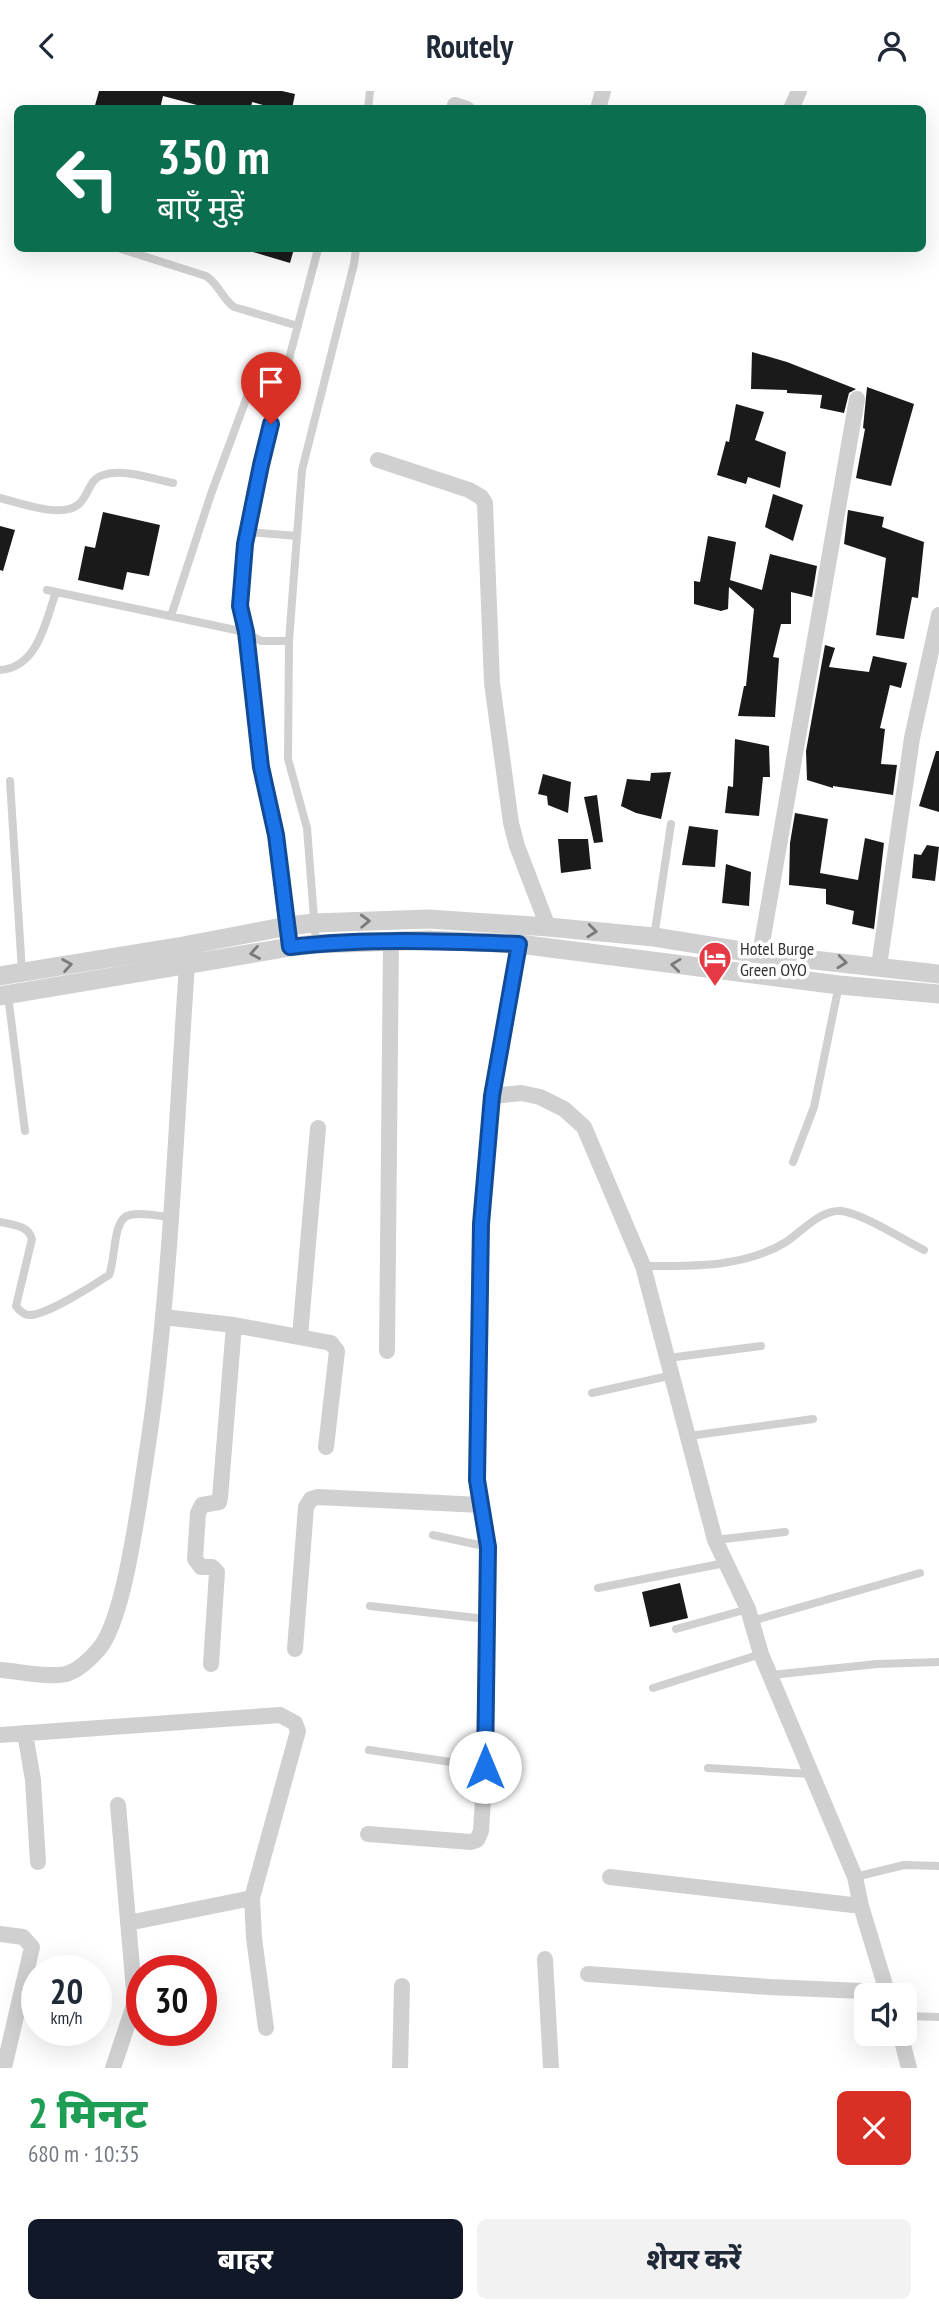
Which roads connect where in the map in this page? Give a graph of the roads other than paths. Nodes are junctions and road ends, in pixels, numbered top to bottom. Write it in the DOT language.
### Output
graph roads {
  1 [pos="130,252"];
  2 [pos="317,252"];
  3 [pos="356,252"];
  4 [pos="298,326"];
  5 [pos="282,383"];
  6 [pos="857,399"];
  7 [pos="378,460"];
  8 [pos="173,483"];
  9 [pos="0,498"];
  10 [pos="247,532"];
  11 [pos="297,535"];
  12 [pos="47,590"];
  13 [pos="56,592"];
  14 [pos="939,615"];
  15 [pos="171,616"];
  16 [pos="246,632"];
  17 [pos="289,641"];
  18 [pos="0,670"];
  19 [pos="10,782"];
  20 [pos="671,824"];
  21 [pos="314,923"];
  22 [pos="288,926"];
  23 [pos="548,927"];
  24 [pos="654,937"];
  25 [pos="391,941"];
  26 [pos="316,944"];
  27 [pos="519,944"];
  28 [pos="290,947"];
  29 [pos="760,954"];
  30 [pos="187,965"];
  31 [pos="879,966"];
  32 [pos="939,971"];
  33 [pos="22,972"];
  34 [pos="0,976"];
  35 [pos="839,985"];
  36 [pos="939,994"];
  37 [pos="4,995"];
  38 [pos="492,1096"];
  39 [pos="318,1128"];
  40 [pos="25,1131"];
  41 [pos="793,1162"];
  42 [pos="170,1216"];
  43 [pos="0,1223"];
  44 [pos="924,1250"];
  45 [pos="643,1266"];
  46 [pos="163,1317"];
  47 [pos="234,1325"];
  48 [pos="300,1336"];
  49 [pos="761,1346"];
  50 [pos="387,1350"];
  51 [pos="668,1358"];
  52 [pos="673,1375"];
  53 [pos="592,1393"];
  54 [pos="813,1419"];
  55 [pos="689,1436"];
  56 [pos="326,1447"];
  57 [pos="481,1505"];
  58 [pos="785,1532"];
  59 [pos="433,1535"];
  60 [pos="715,1540"];
  61 [pos="488,1547"];
  62 [pos="725,1563"];
  63 [pos="920,1573"];
  64 [pos="598,1588"];
  65 [pos="370,1606"];
  66 [pos="750,1615"];
  67 [pos="486,1619"];
  68 [pos="676,1629"];
  69 [pos="295,1649"];
  70 [pos="761,1654"];
  71 [pos="939,1662"];
  72 [pos="211,1664"];
  73 [pos="1,1670"];
  74 [pos="771,1675"];
  75 [pos="653,1688"];
  76 [pos="25,1733"];
  77 [pos="0,1735"];
  78 [pos="369,1750"];
  79 [pos="485,1767"];
  80 [pos="708,1768"];
  81 [pos="810,1774"];
  82 [pos="118,1805"];
  83 [pos="368,1834"];
  84 [pos="38,1862"];
  85 [pos="939,1866"];
  86 [pos="610,1877"];
  87 [pos="855,1877"];
  88 [pos="252,1898"];
  89 [pos="861,1906"];
  90 [pos="128,1923"];
  91 [pos="0,1934"];
  92 [pos="545,1959"];
  93 [pos="588,1974"];
  94 [pos="884,1983"];
  95 [pos="402,1986"];
  96 [pos="854,1991"];
  97 [pos="917,2016"];
  98 [pos="939,2017"];
  99 [pos="266,2028"];
  100 [pos="903,2046"];
  101 [pos="4,2068"];
  102 [pos="113,2068"];
  103 [pos="400,2068"];
  104 [pos="551,2068"];
  105 [pos="909,2068"];
  1 -- 4 [label="lane"];
  2 -- 4 [label="lane"];
  3 -- 11 [label="lane"];
  4 -- 5 [label="lane"];
  5 -- 10 [label="lane"];
  5 -- 15 [label="lane"];
  6 -- 29 [label="street"];
  7 -- 23 [label="street"];
  8 -- 9 [label="lane"];
  10 -- 11 [label="lane"];
  10 -- 16 [label="lane"];
  11 -- 17 [label="lane"];
  12 -- 13 [label="lane"];
  13 -- 15 [label="lane"];
  13 -- 18 [label="lane"];
  14 -- 31 [label="street"];
  15 -- 16 [label="lane"];
  16 -- 17 [label="lane"];
  16 -- 22 [label="lane"];
  17 -- 21 [label="lane"];
  19 -- 33 [label="lane"];
  20 -- 24 [label="lane"];
  21 -- 22 [label="street"];
  21 -- 23 [label="street, one-way"];
  21 -- 26 [label="lane"];
  22 -- 28 [label="lane"];
  33 -- 22 [label="street, one-way"];
  23 -- 24 [label="street, one-way"];
  24 -- 29 [label="street"];
  25 -- 26 [label="street"];
  25 -- 27 [label="street"];
  25 -- 50 [label="street"];
  26 -- 28 [label="street"];
  35 -- 27 [label="street, one-way"];
  27 -- 38 [label="street"];
  28 -- 30 [label="street, one-way"];
  29 -- 31 [label="street, one-way"];
  30 -- 37 [label="street"];
  30 -- 42 [label="street"];
  31 -- 32 [label="street"];
  33 -- 34 [label="street"];
  35 -- 36 [label="street"];
  35 -- 41 [label="lane"];
  37 -- 40 [label="lane"];
  38 -- 45 [label="street"];
  38 -- 57 [label="street"];
  39 -- 48 [label="street"];
  42 -- 43 [label="lane"];
  42 -- 46 [label="street"];
  44 -- 45 [label="lane"];
  45 -- 51 [label="street"];
  46 -- 47 [label="street"];
  46 -- 73 [label="street"];
  47 -- 48 [label="street"];
  47 -- 72 [label="street"];
  48 -- 56 [label="street"];
  49 -- 51 [label="lane"];
  51 -- 52 [label="street"];
  52 -- 53 [label="lane"];
  52 -- 55 [label="street"];
  54 -- 55 [label="lane"];
  55 -- 60 [label="street"];
  57 -- 61 [label="street"];
  57 -- 69 [label="street"];
  58 -- 60 [label="lane"];
  59 -- 61 [label="lane"];
  60 -- 62 [label="street"];
  61 -- 67 [label="street"];
  62 -- 64 [label="lane"];
  62 -- 66 [label="street"];
  63 -- 66 [label="lane"];
  65 -- 67 [label="lane"];
  66 -- 68 [label="lane"];
  66 -- 70 [label="street"];
  67 -- 79 [label="street"];
  70 -- 74 [label="street"];
  70 -- 75 [label="lane"];
  71 -- 74 [label="lane"];
  74 -- 81 [label="street"];
  76 -- 77 [label="street"];
  76 -- 84 [label="street"];
  76 -- 88 [label="street"];
  78 -- 79 [label="lane"];
  79 -- 83 [label="street"];
  80 -- 81 [label="lane"];
  81 -- 87 [label="street"];
  82 -- 90 [label="street"];
  85 -- 87 [label="lane"];
  86 -- 89 [label="street"];
  87 -- 89 [label="street"];
  88 -- 90 [label="street"];
  88 -- 99 [label="street"];
  89 -- 94 [label="street"];
  90 -- 102 [label="street"];
  91 -- 101 [label="street"];
  92 -- 104 [label="street"];
  93 -- 96 [label="street"];
  95 -- 103 [label="street"];
  97 -- 98 [label="lane"];
  100 -- 105 [label="street"];
}
